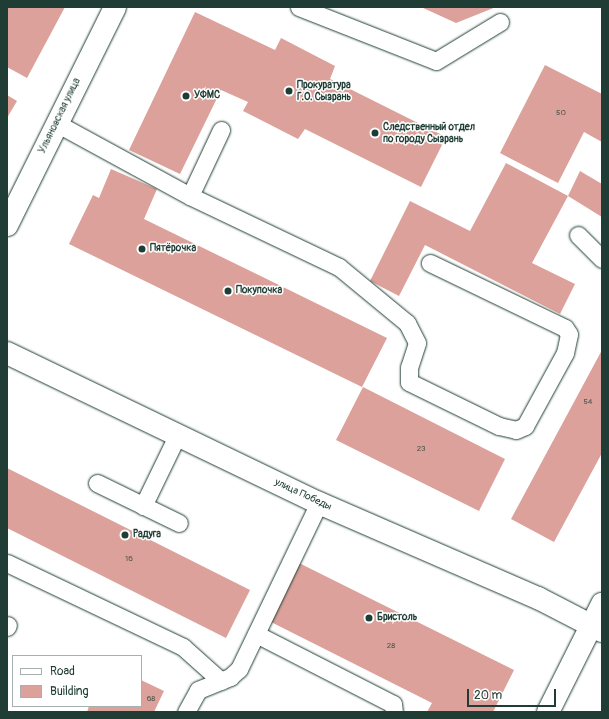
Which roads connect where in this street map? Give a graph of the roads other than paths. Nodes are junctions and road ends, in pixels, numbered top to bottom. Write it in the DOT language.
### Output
graph roads {
  1 [pos="115,7"];
  2 [pos="299,7"];
  3 [pos="500,22"];
  4 [pos="56,123"];
  5 [pos="221,130"];
  6 [pos="190,196"];
  7 [pos="7,225"];
  8 [pos="578,235"];
  9 [pos="602,259"];
  10 [pos="430,263"];
  11 [pos="7,353"];
  12 [pos="178,434"];
  13 [pos="98,483"];
  14 [pos="319,503"];
  15 [pos="143,506"];
  16 [pos="179,523"];
  17 [pos="7,563"];
  18 [pos="602,604"];
  19 [pos="597,629"];
  20 [pos="256,634"];
  21 [pos="221,681"];
  22 [pos="186,712"];
  23 [pos="394,712"];
  24 [pos="548,712"];
  1 -- 4 [label="main road, Ульяновская улица"];
  2 -- 3 [label="lane"];
  4 -- 6 [label="lane"];
  4 -- 7 [label="main road, Ульяновская улица"];
  5 -- 6 [label="lane"];
  6 -- 10 [label="lane"];
  8 -- 9 [label="lane"];
  11 -- 12 [label="main road, улица Победы"];
  12 -- 14 [label="main road, улица Победы"];
  12 -- 15 [label="lane"];
  13 -- 15 [label="lane"];
  14 -- 19 [label="main road, улица Победы"];
  14 -- 20 [label="lane"];
  15 -- 16 [label="lane"];
  17 -- 21 [label="lane"];
  18 -- 19 [label="main road"];
  19 -- 24 [label="main road"];
  20 -- 21 [label="lane"];
  20 -- 23 [label="lane"];
  21 -- 22 [label="lane"];
}
